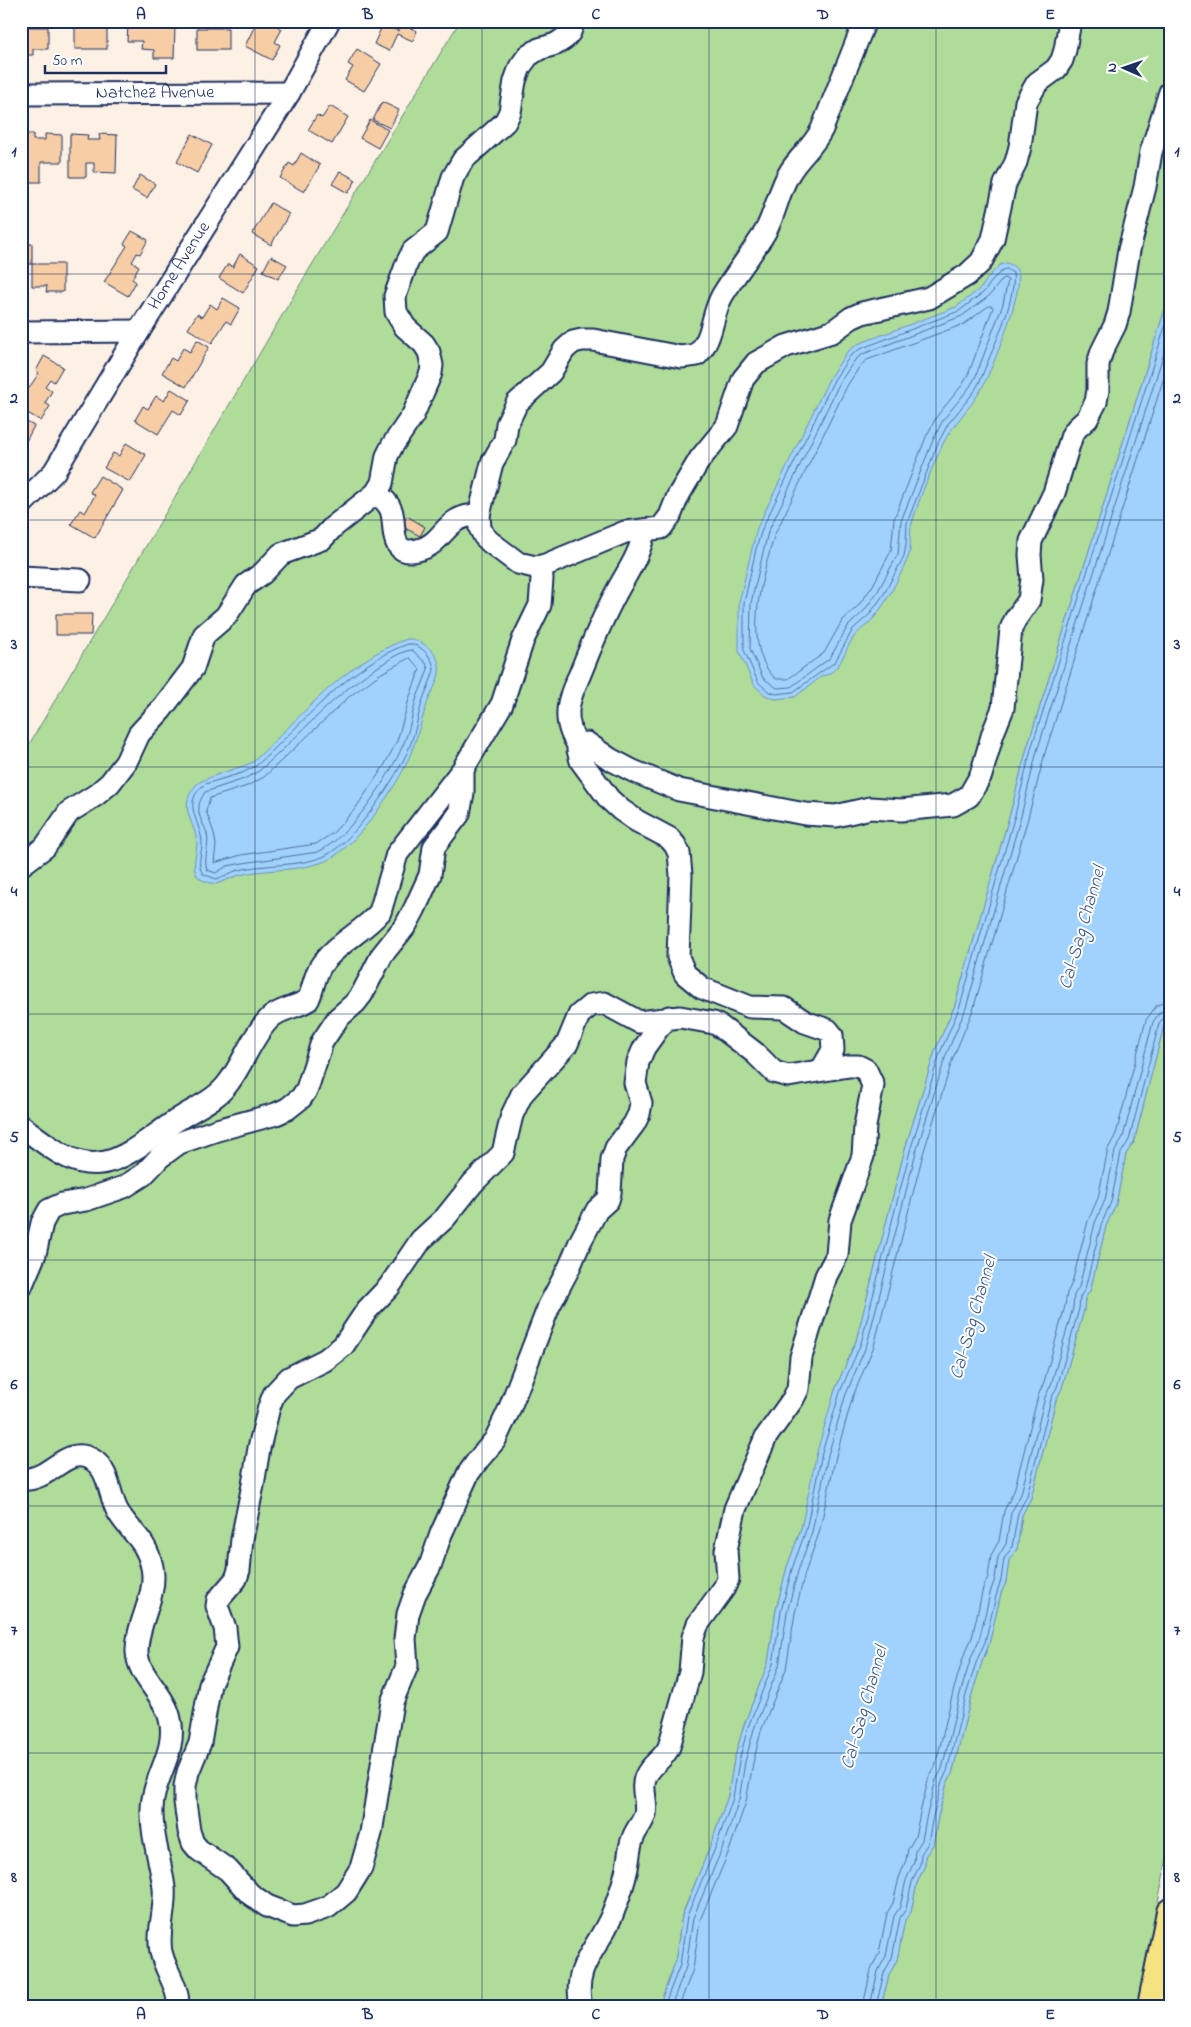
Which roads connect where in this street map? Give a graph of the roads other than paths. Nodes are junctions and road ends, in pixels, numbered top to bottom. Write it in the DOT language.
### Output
graph roads {
  1 [pos="329,21"];
  2 [pos="574,21"];
  3 [pos="865,21"];
  4 [pos="1070,21"];
  5 [pos="1170,92"];
  6 [pos="289,93"];
  7 [pos="21,94"];
  8 [pos="139,331"];
  9 [pos="21,332"];
  10 [pos="376,493"];
  11 [pos="21,505"];
  12 [pos="479,515"];
  13 [pos="644,530"];
  14 [pos="541,566"];
  15 [pos="21,577"];
  16 [pos="80,580"];
  17 [pos="579,746"];
  18 [pos="463,769"];
  19 [pos="21,866"];
  20 [pos="669,1018"];
  21 [pos="822,1069"];
  22 [pos="21,1126"];
  23 [pos="21,1287"];
  24 [pos="21,1479"];
  25 [pos="1170,1912"];
  26 [pos="178,2006"];
  27 [pos="581,2006"];
  28 [pos="1151,2006"];
  1 -- 6 [label="street, Home Avenue"];
  2 -- 10 [label="street"];
  3 -- 12 [label="street"];
  4 -- 13 [label="street"];
  5 -- 17 [label="street"];
  6 -- 7 [label="street, Natchez Avenue"];
  6 -- 8 [label="street, Home Avenue"];
  8 -- 9 [label="street"];
  8 -- 11 [label="street, Home Avenue"];
  10 -- 12 [label="street"];
  10 -- 19 [label="street"];
  12 -- 14 [label="street"];
  13 -- 14 [label="street"];
  13 -- 17 [label="street"];
  14 -- 18 [label="street"];
  15 -- 16 [label="street"];
  17 -- 21 [label="street"];
  18 -- 22 [label="street"];
  18 -- 23 [label="street"];
  20 -- 20 [label="street"];
  20 -- 21 [label="street"];
  21 -- 27 [label="street"];
  24 -- 26 [label="street"];
  25 -- 28 [label="main road"];
}
